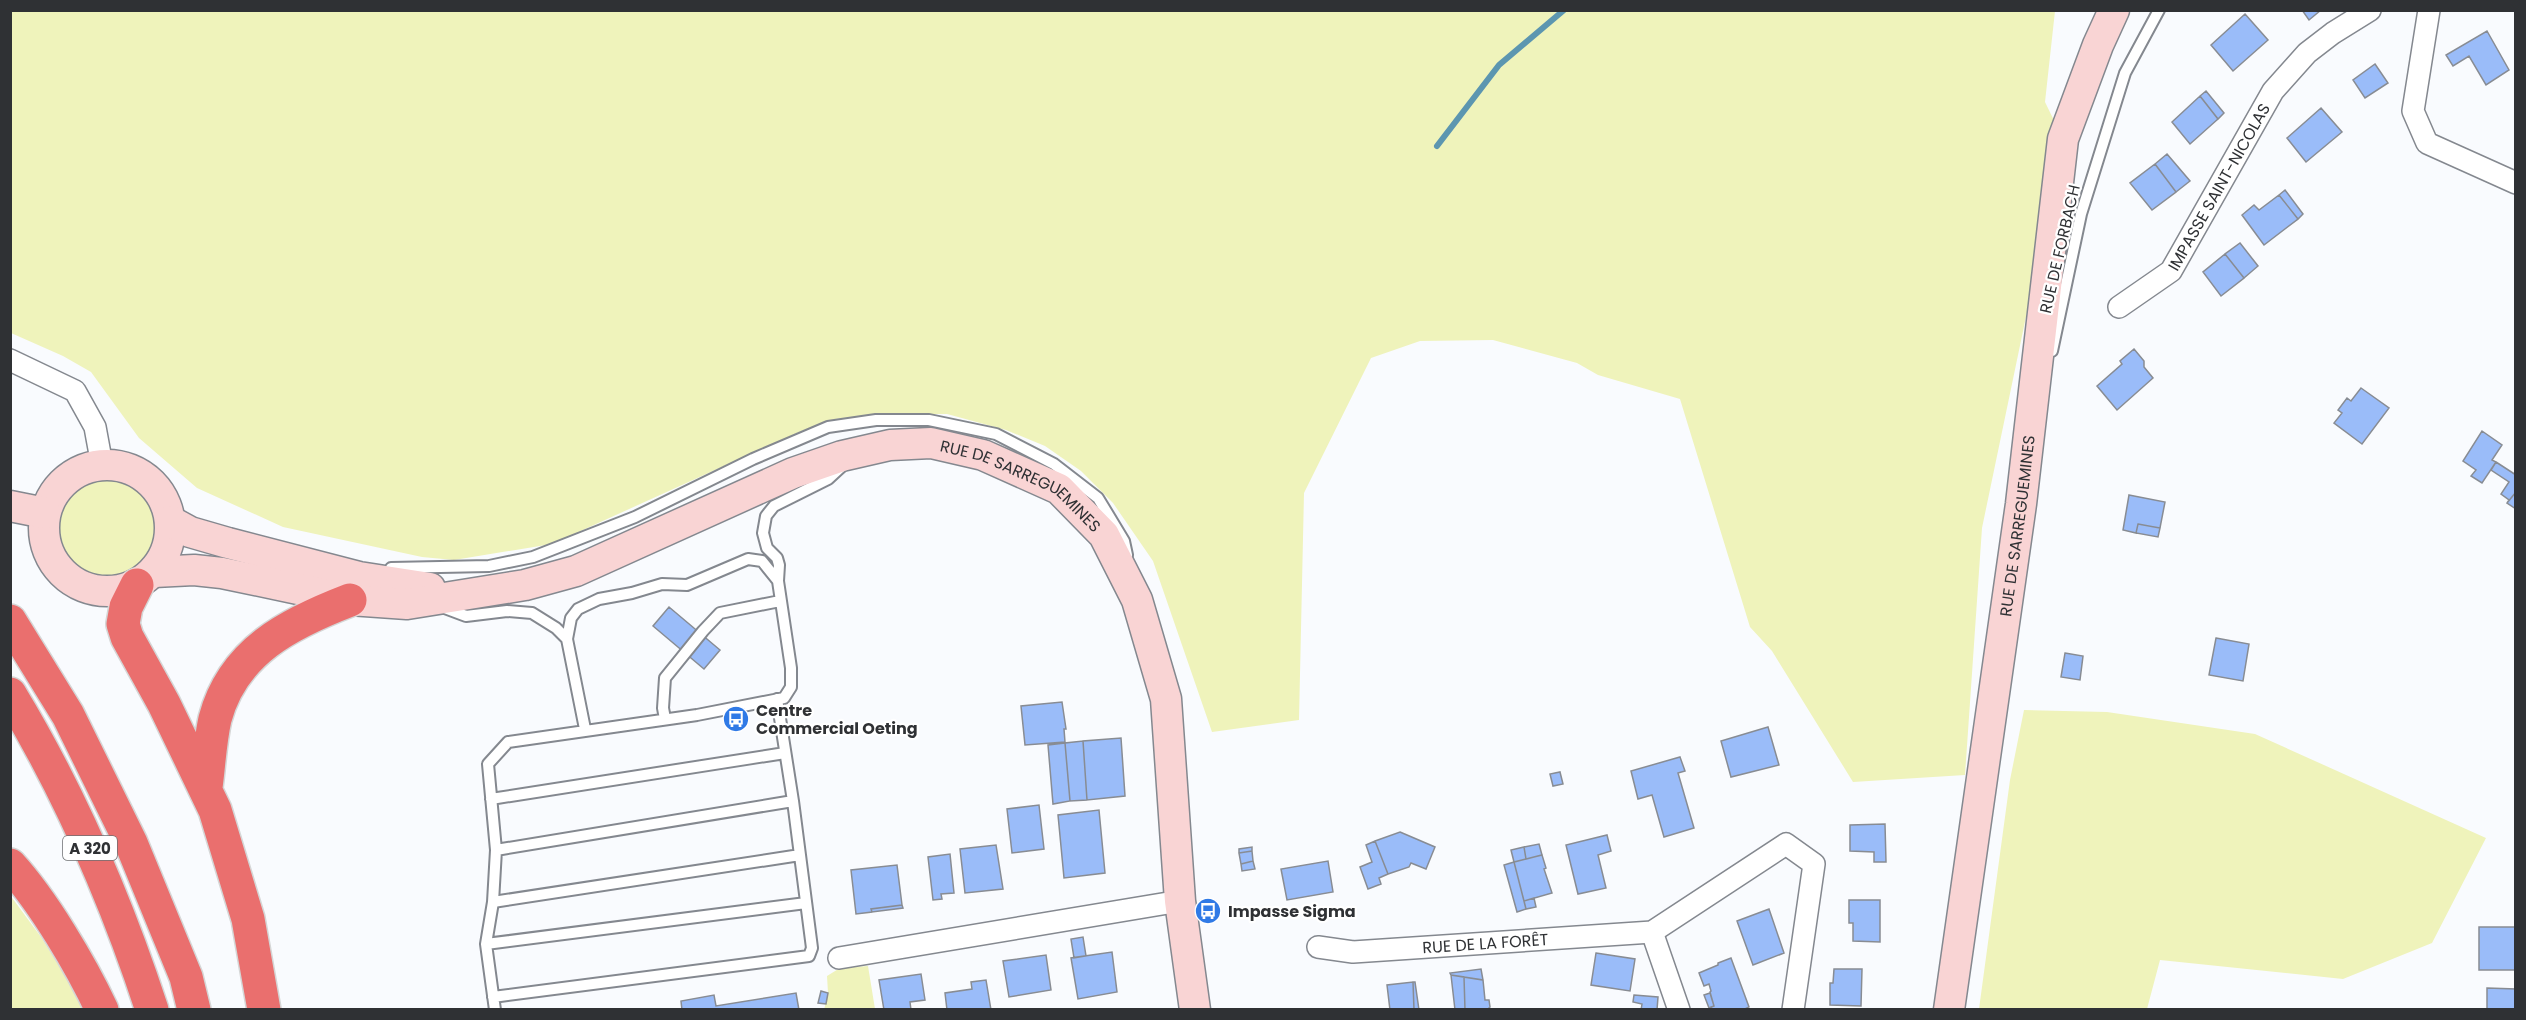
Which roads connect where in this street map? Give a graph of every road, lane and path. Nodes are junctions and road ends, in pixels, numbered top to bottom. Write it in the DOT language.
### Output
graph roads {
  1 [pos="2108,10"];
  2 [pos="2114,10"];
  3 [pos="2159,10"];
  4 [pos="2370,10"];
  5 [pos="2429,10"];
  6 [pos="2098,45"];
  7 [pos="2516,183"];
  8 [pos="2120,307"];
  9 [pos="10,360"];
  10 [pos="2049,366"];
  11 [pos="2047,377"];
  12 [pos="856,452"];
  13 [pos="102,465"];
  14 [pos="2021,504"];
  15 [pos="10,506"];
  16 [pos="45,513"];
  17 [pos="170,521"];
  18 [pos="364,577"];
  19 [pos="145,578"];
  20 [pos="778,581"];
  21 [pos="471,594"];
  22 [pos="1137,600"];
  23 [pos="424,601"];
  24 [pos="780,601"];
  25 [pos="10,621"];
  26 [pos="567,639"];
  27 [pos="10,694"];
  28 [pos="777,699"];
  29 [pos="664,719"];
  30 [pos="585,729"];
  31 [pos="784,753"];
  32 [pos="206,788"];
  33 [pos="491,799"];
  34 [pos="793,801"];
  35 [pos="496,850"];
  36 [pos="800,855"];
  37 [pos="10,865"];
  38 [pos="1180,901"];
  39 [pos="493,902"];
  40 [pos="806,903"];
  41 [pos="1652,932"];
  42 [pos="486,944"];
  43 [pos="1318,947"];
  44 [pos="839,958"];
  45 [pos="493,997"];
  46 [pos="102,1010"];
  47 [pos="152,1010"];
  48 [pos="194,1010"];
  49 [pos="264,1010"];
  50 [pos="495,1010"];
  51 [pos="1195,1010"];
  52 [pos="1678,1010"];
  53 [pos="1793,1010"];
  54 [pos="1949,1010"];
  1 -- 6 [label="main road, RUE DE SARREGUEMINES"];
  2 -- 6 [label="main road, RUE DE SARREGUEMINES"];
  3 -- 10 [label="lane, RUE DE FORBACH"];
  4 -- 8 [label="street, IMPASSE SAINT-NICOLAS"];
  5 -- 7 [label="street"];
  6 -- 14 [label="main road, RUE DE SARREGUEMINES"];
  9 -- 13 [label="street"];
  11 -- 14 [label="lane"];
  12 -- 20 [label="lane"];
  12 -- 21 [label="main road, RUE DE SARREGUEMINES"];
  12 -- 22 [label="main road, RUE DE SARREGUEMINES"];
  13 -- 16 [label="main road"];
  13 -- 17 [label="main road"];
  14 -- 54 [label="main road, RUE DE SARREGUEMINES"];
  15 -- 16 [label="main road"];
  16 -- 19 [label="main road"];
  17 -- 18 [label="main road"];
  17 -- 19 [label="main road"];
  18 -- 19 [label="main road"];
  18 -- 21 [label="main road, RUE DE SARREGUEMINES"];
  18 -- 22 [label="lane"];
  18 -- 23 [label="main road, RUE DE SARREGUEMINES"];
  18 -- 32 [label="highway"];
  19 -- 32 [label="highway"];
  20 -- 24 [label="lane"];
  20 -- 26 [label="lane"];
  21 -- 23 [label="main road, RUE DE SARREGUEMINES"];
  22 -- 38 [label="main road, RUE DE SARREGUEMINES"];
  23 -- 26 [label="lane"];
  24 -- 28 [label="lane"];
  24 -- 29 [label="lane"];
  25 -- 48 [label="highway, A 320"];
  26 -- 30 [label="lane"];
  27 -- 47 [label="highway, A 320"];
  28 -- 29 [label="lane"];
  28 -- 31 [label="lane"];
  29 -- 30 [label="lane"];
  30 -- 33 [label="lane"];
  31 -- 33 [label="lane"];
  31 -- 34 [label="lane"];
  32 -- 49 [label="highway"];
  33 -- 35 [label="lane"];
  34 -- 35 [label="lane"];
  34 -- 36 [label="lane"];
  35 -- 39 [label="lane"];
  36 -- 39 [label="lane"];
  36 -- 40 [label="lane"];
  37 -- 46 [label="highway"];
  38 -- 44 [label="street"];
  38 -- 51 [label="main road, RUE DE SARREGUEMINES"];
  39 -- 42 [label="lane"];
  40 -- 42 [label="lane"];
  40 -- 45 [label="lane"];
  41 -- 43 [label="street, RUE DE LA FORÊT"];
  41 -- 52 [label="street"];
  41 -- 53 [label="street, RUE DE LA FORÊT"];
  42 -- 45 [label="lane"];
  45 -- 50 [label="lane"];
}
